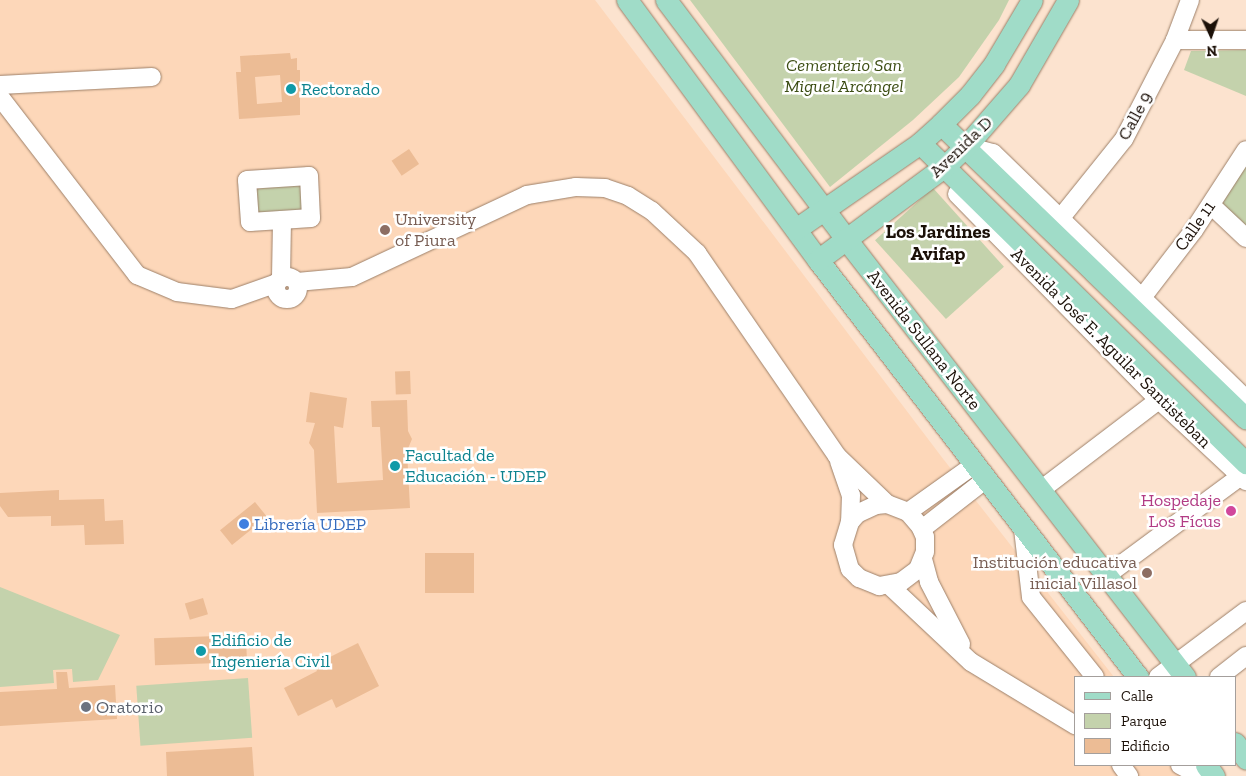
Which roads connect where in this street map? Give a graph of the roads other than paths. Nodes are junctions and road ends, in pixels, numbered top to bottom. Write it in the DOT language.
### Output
graph roads {
  1 [pos="628,0"];
  2 [pos="666,0"];
  3 [pos="1032,0"];
  4 [pos="1068,0"];
  5 [pos="1190,0"];
  6 [pos="1175,40"];
  7 [pos="1246,40"];
  8 [pos="152,77"];
  9 [pos="0,85"];
  10 [pos="0,97"];
  11 [pos="941,124"];
  12 [pos="920,143"];
  13 [pos="966,146"];
  14 [pos="1246,150"];
  15 [pos="944,166"];
  16 [pos="1211,205"];
  17 [pos="824,208"];
  18 [pos="282,220"];
  19 [pos="1059,220"];
  20 [pos="796,229"];
  21 [pos="1246,238"];
  22 [pos="846,239"];
  23 [pos="818,260"];
  24 [pos="287,286"];
  25 [pos="1140,299"];
  26 [pos="1246,399"];
  27 [pos="1159,400"];
  28 [pos="1246,419"];
  29 [pos="837,456"];
  30 [pos="979,473"];
  31 [pos="1244,473"];
  32 [pos="1042,489"];
  33 [pos="887,504"];
  34 [pos="908,512"];
  35 [pos="850,522"];
  36 [pos="922,529"];
  37 [pos="1023,529"];
  38 [pos="923,559"];
  39 [pos="1107,576"];
  40 [pos="890,586"];
  41 [pos="1246,612"];
  42 [pos="1246,656"];
  43 [pos="972,662"];
  44 [pos="1180,672"];
  45 [pos="1094,676"];
  46 [pos="1137,676"];
  47 [pos="1162,676"];
  48 [pos="1220,676"];
  49 [pos="1074,724"];
  50 [pos="1236,745"];
  51 [pos="1246,758"];
  52 [pos="1182,766"];
  53 [pos="1201,776"];
  1 -- 20 [label="main road, Avenida Sullana Norte"];
  2 -- 17 [label="main road, Avenida Sullana Norte"];
  3 -- 11 [label="main road, Avenida D"];
  4 -- 13 [label="main road, Avenida D"];
  5 -- 6 [label="street, Calle 9"];
  6 -- 7 [label="street"];
  6 -- 19 [label="street, Calle 9"];
  8 -- 9 [label="street"];
  10 -- 24 [label="street"];
  11 -- 12 [label="main road, Avenida D"];
  11 -- 13 [label="main road"];
  12 -- 15 [label="main road, Avenida José E. Aguilar Santisteban"];
  12 -- 17 [label="main road, Avenida D"];
  13 -- 15 [label="main road, Avenida D"];
  13 -- 19 [label="street"];
  13 -- 28 [label="main road"];
  14 -- 16 [label="street, Calle 11"];
  15 -- 22 [label="main road, Avenida D"];
  15 -- 27 [label="street, Avenida José E. Aguilar Santisteban"];
  15 -- 31 [label="main road, Avenida José E. Aguilar Santisteban"];
  16 -- 21 [label="street"];
  16 -- 25 [label="street, Calle 11"];
  17 -- 20 [label="main road, Avenida D"];
  17 -- 22 [label="main road, Avenida Sullana Norte"];
  18 -- 24 [label="street"];
  19 -- 25 [label="street"];
  20 -- 23 [label="main road, Avenida Sullana Norte"];
  22 -- 23 [label="main road, Avenida D"];
  22 -- 32 [label="main road, Avenida Sullana Norte"];
  23 -- 30 [label="main road, Avenida Sullana Norte"];
  24 -- 29 [label="street"];
  25 -- 26 [label="street"];
  27 -- 31 [label="street, Avenida José E. Aguilar Santisteban"];
  27 -- 32 [label="street"];
  29 -- 33 [label="street"];
  29 -- 35 [label="street"];
  30 -- 34 [label="street"];
  30 -- 36 [label="street"];
  30 -- 37 [label="main road, Avenida Sullana Norte"];
  31 -- 39 [label="street"];
  32 -- 39 [label="main road, Avenida Sullana Norte"];
  33 -- 34 [label="street"];
  33 -- 35 [label="street"];
  34 -- 36 [label="street"];
  35 -- 40 [label="street"];
  36 -- 38 [label="street"];
  37 -- 45 [label="street"];
  37 -- 46 [label="main road, Avenida Sullana Norte"];
  38 -- 40 [label="street"];
  38 -- 43 [label="street"];
  39 -- 44 [label="main road, Avenida Sullana Norte"];
  40 -- 43 [label="street"];
  41 -- 44 [label="street"];
  42 -- 48 [label="street"];
  43 -- 49 [label="street"];
  44 -- 47 [label="street"];
  50 -- 51 [label="main road"];
  52 -- 53 [label="street"];
}
